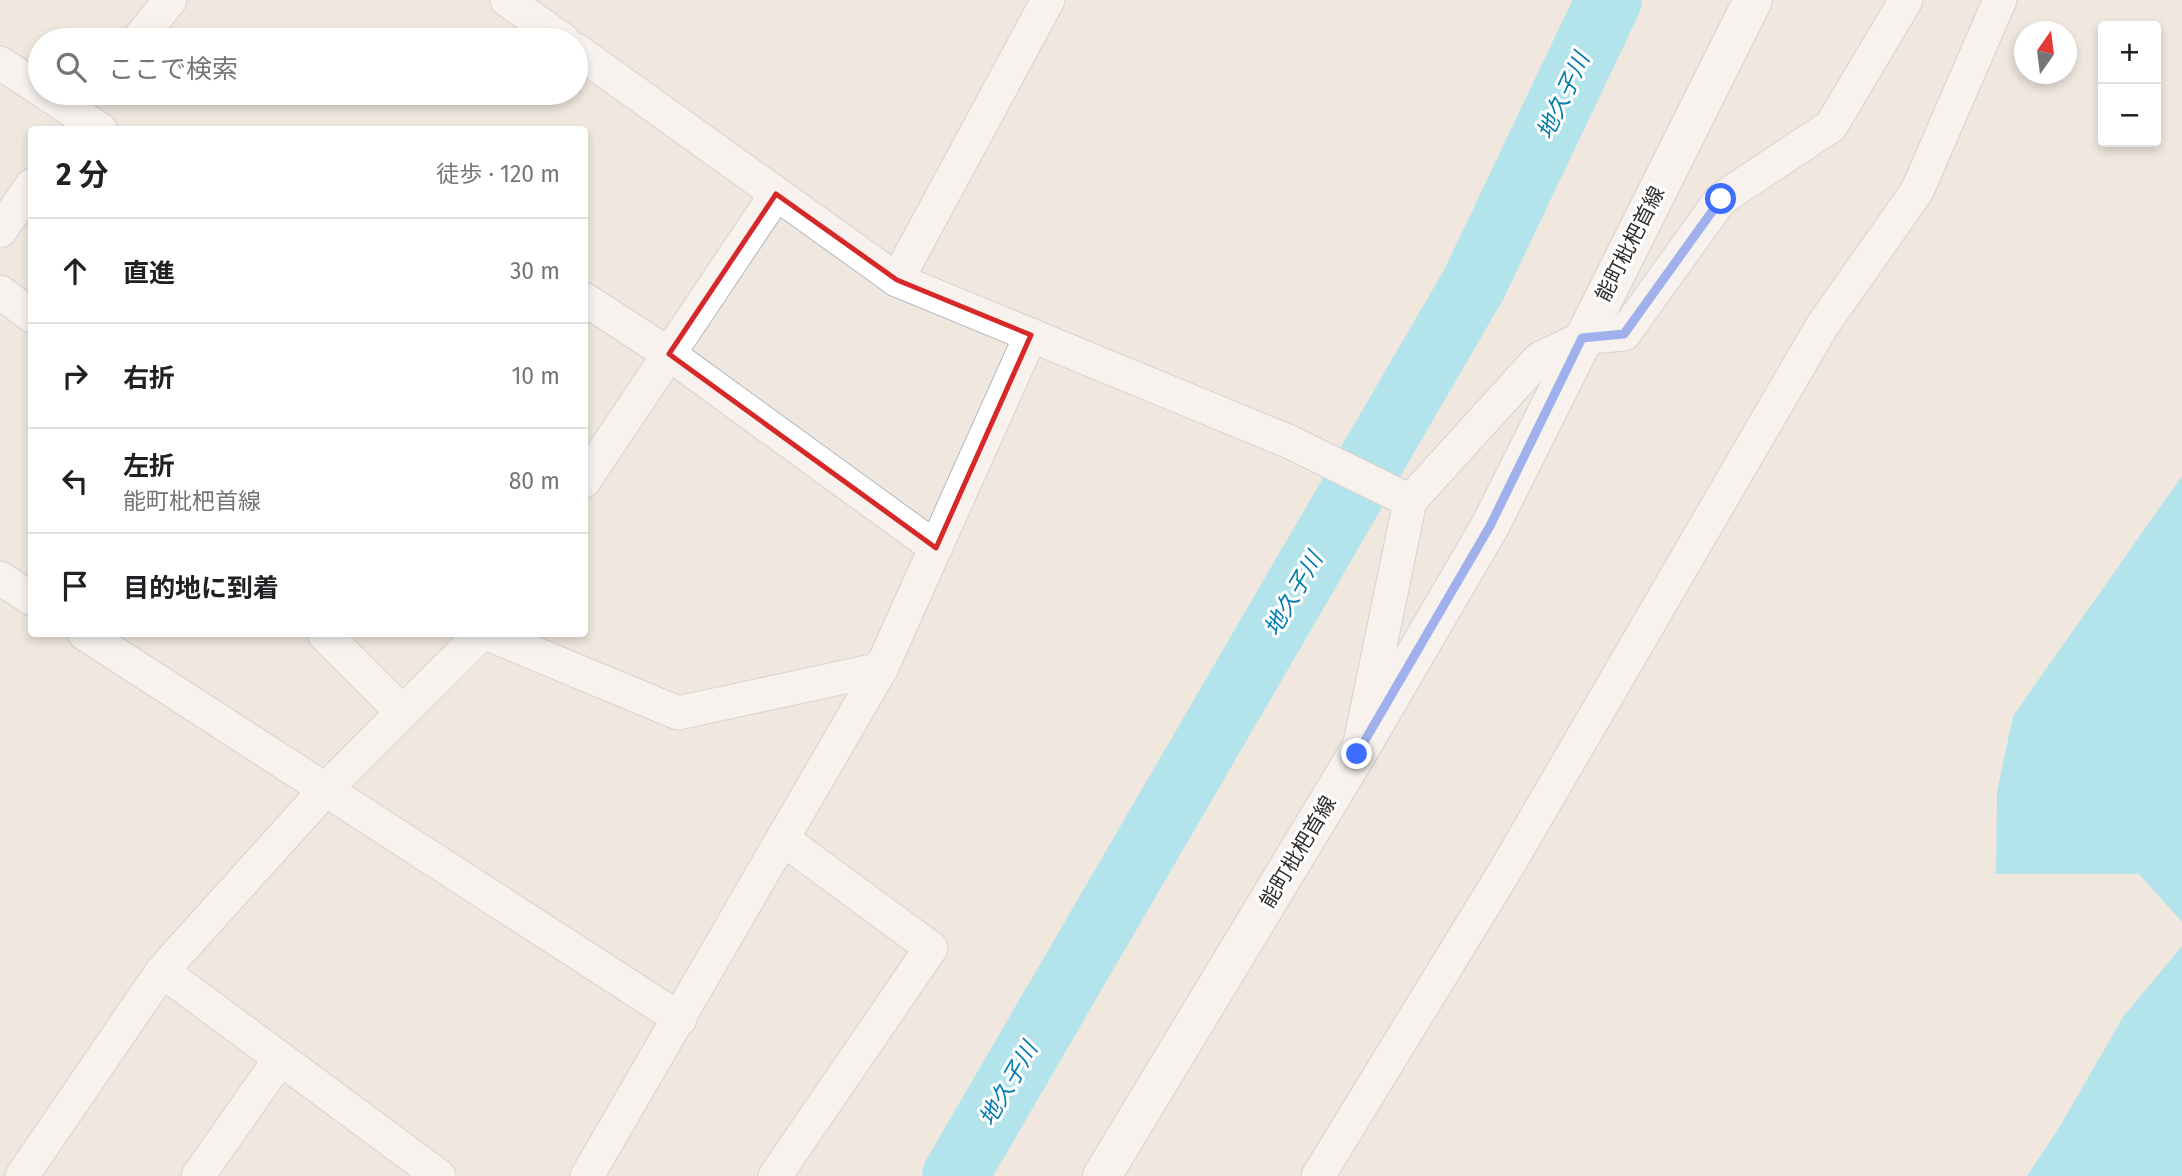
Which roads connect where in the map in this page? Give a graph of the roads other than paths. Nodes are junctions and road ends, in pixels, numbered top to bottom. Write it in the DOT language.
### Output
graph roads {
  1 [pos="170,0"];
  2 [pos="507,0"];
  3 [pos="1048,0"];
  4 [pos="1754,0"];
  5 [pos="1906,0"];
  6 [pos="2000,0"];
  7 [pos="148,28"];
  8 [pos="546,28"];
  9 [pos="588,59"];
  10 [pos="0,63"];
  11 [pos="28,81"];
  12 [pos="66,105"];
  13 [pos="86,117"];
  14 [pos="28,191"];
  15 [pos="776,194"];
  16 [pos="0,231"];
  17 [pos="897,280"];
  18 [pos="0,292"];
  19 [pos="588,302"];
  20 [pos="28,313"];
  21 [pos="1031,335"];
  22 [pos="1582,338"];
  23 [pos="669,354"];
  24 [pos="588,475"];
  25 [pos="1410,501"];
  26 [pos="936,548"];
  27 [pos="0,578"];
  28 [pos="28,596"];
  29 [pos="90,637"];
  30 [pos="327,637"];
  31 [pos="478,637"];
  32 [pos="495,637"];
  33 [pos="881,669"];
  34 [pos="401,711"];
  35 [pos="1357,754"];
  36 [pos="326,789"];
  37 [pos="784,840"];
  38 [pos="162,971"];
  39 [pos="680,1019"];
  40 [pos="281,1059"];
  41 [pos="417,1170"];
  42 [pos="22,1176"];
  43 [pos="198,1176"];
  44 [pos="587,1176"];
  45 [pos="775,1176"];
  46 [pos="1102,1176"];
  47 [pos="1318,1176"];
  1 -- 7 [label="street"];
  2 -- 8 [label="street"];
  3 -- 17 [label="street"];
  4 -- 22 [label="main road, 能町枇杷首線"];
  5 -- 22 [label="street"];
  6 -- 47 [label="street"];
  9 -- 15 [label="street"];
  10 -- 11 [label="street"];
  12 -- 13 [label="street"];
  14 -- 16 [label="street"];
  15 -- 17 [label="street"];
  15 -- 23 [label="street"];
  17 -- 21 [label="street"];
  18 -- 20 [label="street"];
  19 -- 23 [label="street"];
  21 -- 25 [label="street"];
  21 -- 26 [label="street"];
  22 -- 25 [label="street"];
  22 -- 35 [label="main road, 能町枇杷首線"];
  23 -- 24 [label="street"];
  23 -- 26 [label="street"];
  25 -- 35 [label="street"];
  26 -- 33 [label="street"];
  27 -- 28 [label="street"];
  29 -- 36 [label="street"];
  30 -- 34 [label="street"];
  31 -- 34 [label="street"];
  32 -- 33 [label="street"];
  33 -- 37 [label="street"];
  34 -- 36 [label="street"];
  35 -- 46 [label="main road, 能町枇杷首線"];
  36 -- 38 [label="street"];
  36 -- 39 [label="street"];
  37 -- 39 [label="street"];
  37 -- 45 [label="street"];
  38 -- 40 [label="street"];
  38 -- 42 [label="street"];
  39 -- 44 [label="street"];
  40 -- 41 [label="street"];
  40 -- 43 [label="street"];
}
